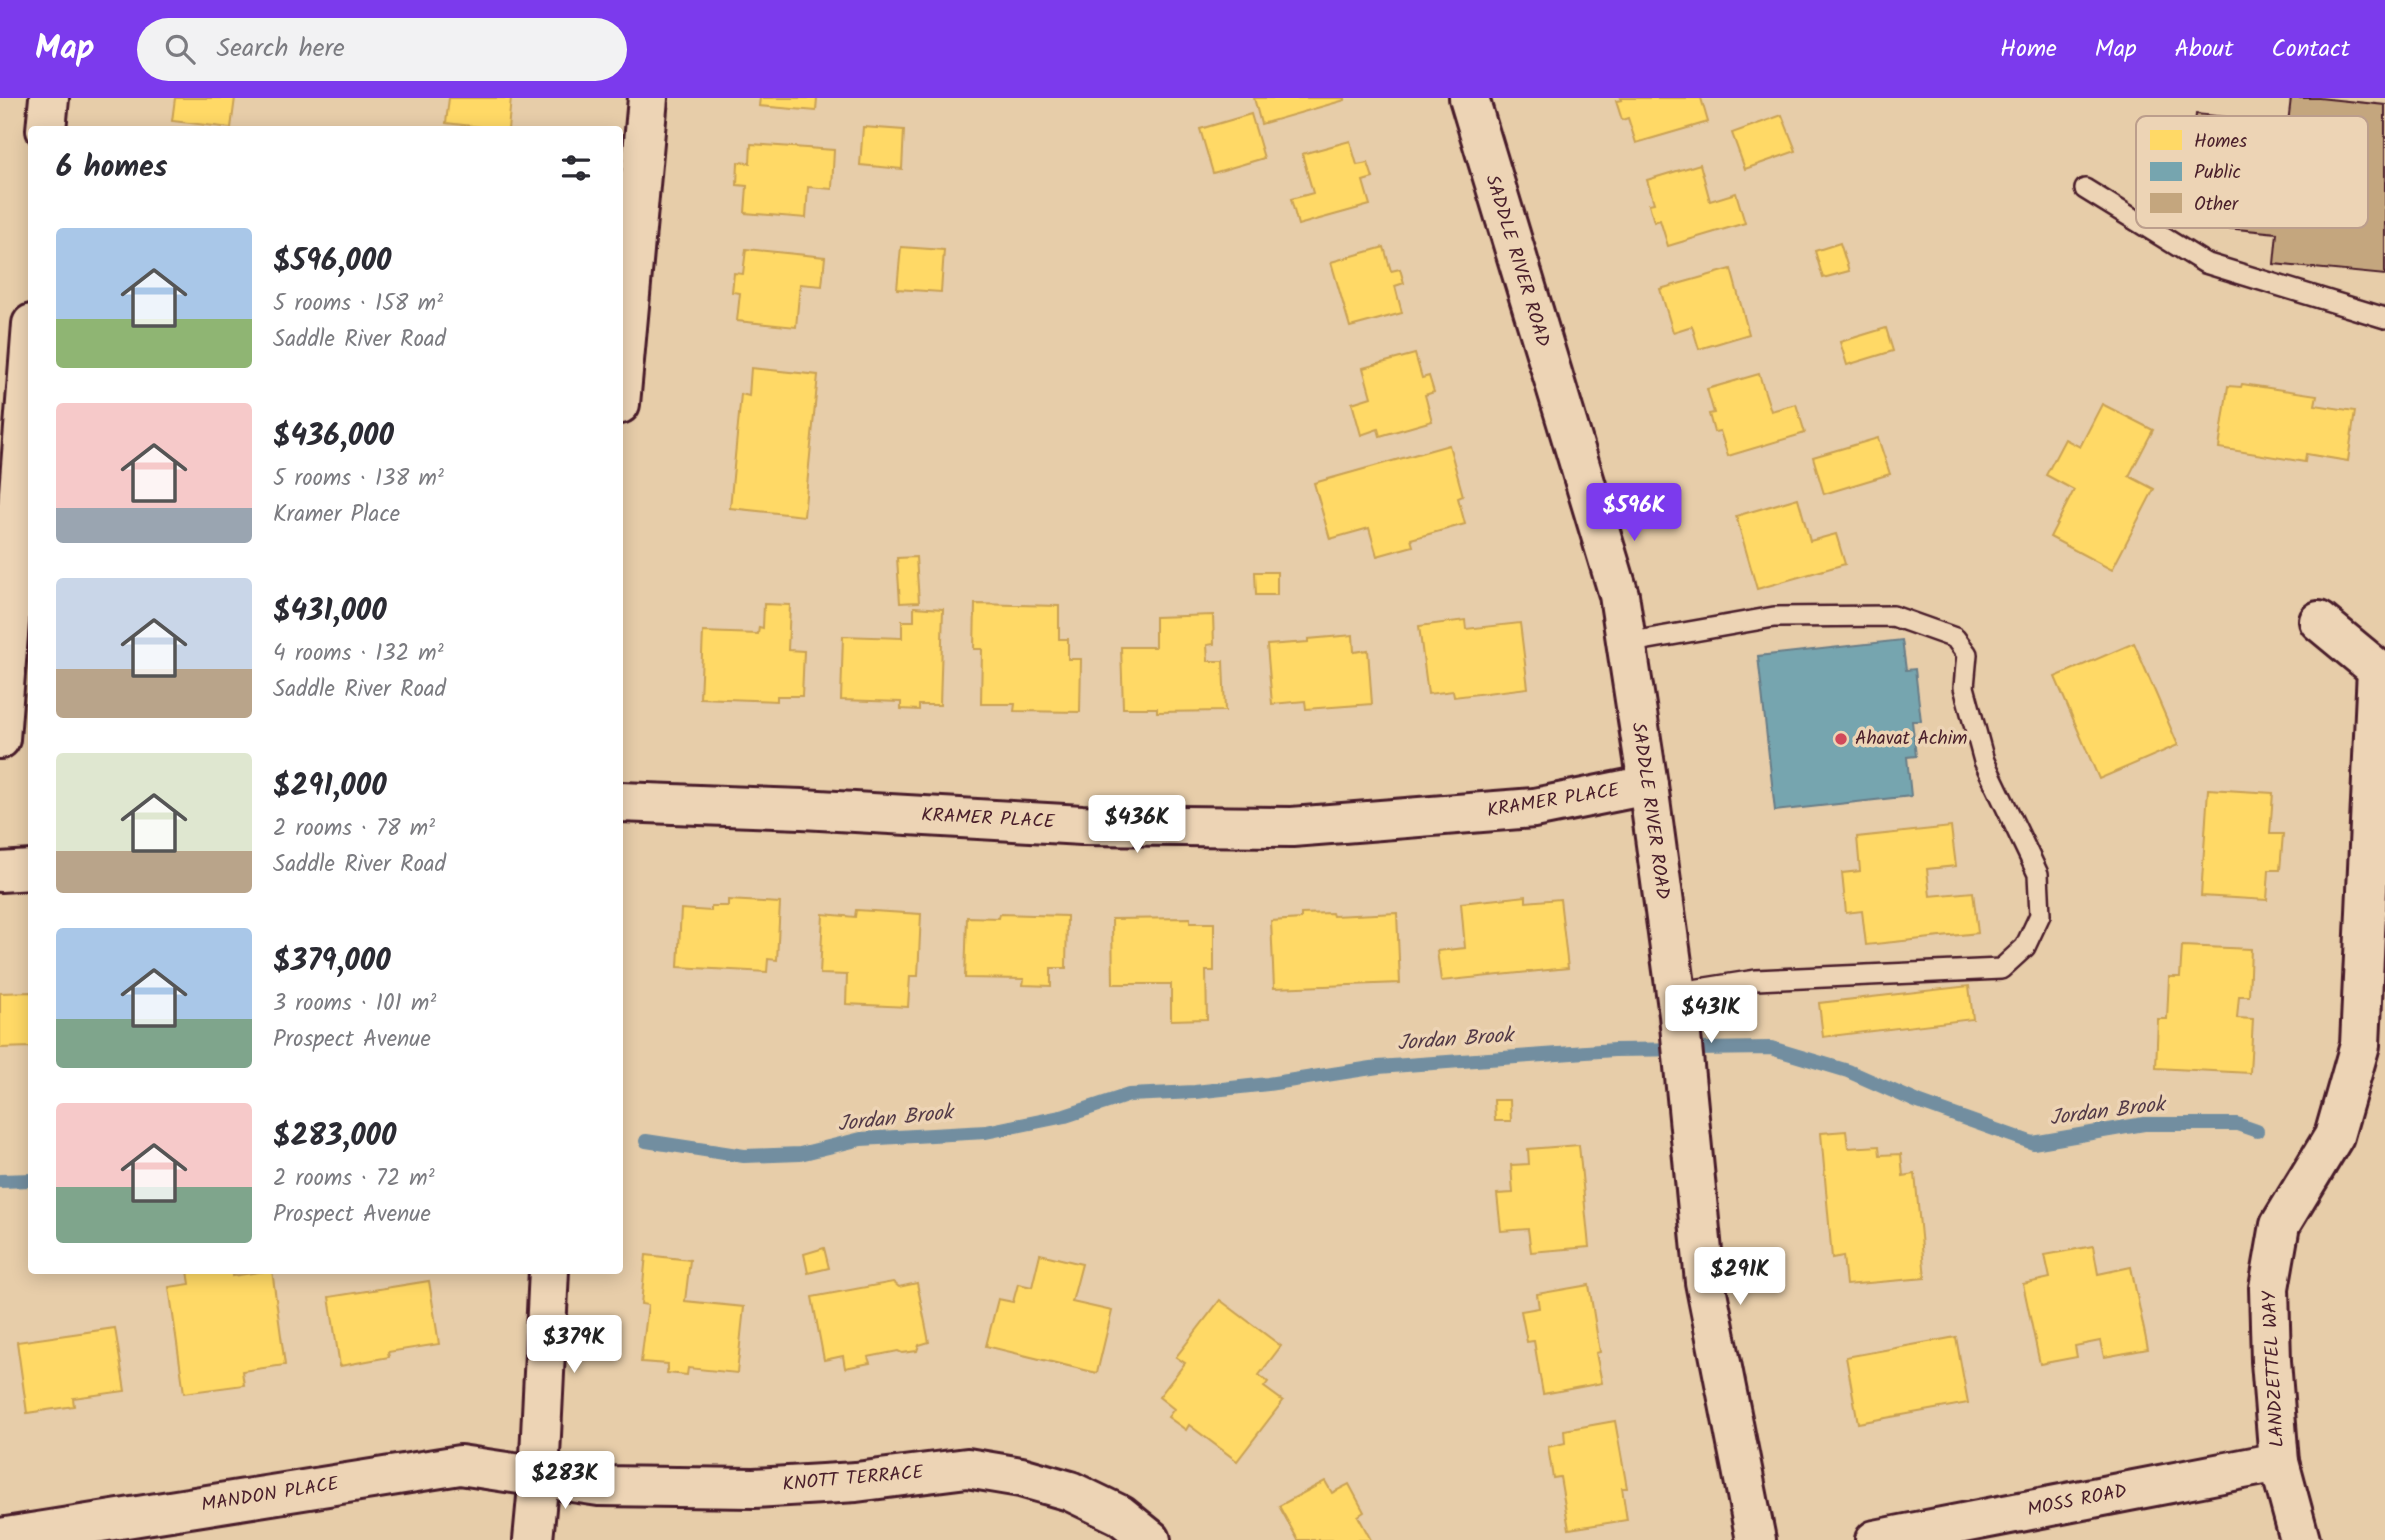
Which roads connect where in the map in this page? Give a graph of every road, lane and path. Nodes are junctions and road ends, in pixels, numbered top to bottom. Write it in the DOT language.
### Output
graph roads {
  1 [pos="49,98"];
  2 [pos="648,98"];
  3 [pos="1469,98"];
  4 [pos="46,126"];
  5 [pos="2085,189"];
  6 [pos="2136,220"];
  7 [pos="2148,228"];
  8 [pos="2385,318"];
  9 [pos="623,371"];
  10 [pos="28,376"];
  11 [pos="2319,621"];
  12 [pos="1626,643"];
  13 [pos="2381,670"];
  14 [pos="0,739"];
  15 [pos="1648,785"];
  16 [pos="623,802"];
  17 [pos="28,870"];
  18 [pos="0,872"];
  19 [pos="1676,1004"];
  20 [pos="549,1274"];
  21 [pos="2279,1462"];
  22 [pos="539,1476"];
  23 [pos="0,1538"];
  24 [pos="533,1540"];
  25 [pos="1151,1540"];
  26 [pos="1756,1540"];
  27 [pos="1875,1540"];
  28 [pos="2300,1540"];
  1 -- 4 [label="street"];
  2 -- 9 [label="street"];
  3 -- 12 [label="street, SADDLE RIVER ROAD"];
  5 -- 6 [label="lane"];
  7 -- 8 [label="lane"];
  10 -- 14 [label="street"];
  11 -- 13 [label="street"];
  12 -- 15 [label="street, SADDLE RIVER ROAD"];
  12 -- 19 [label="lane"];
  13 -- 21 [label="street, LANDZETTEL WAY"];
  15 -- 16 [label="street, KRAMER PLACE"];
  15 -- 19 [label="street, SADDLE RIVER ROAD"];
  17 -- 18 [label="street"];
  19 -- 26 [label="street, SADDLE RIVER ROAD"];
  20 -- 22 [label="street"];
  21 -- 27 [label="street, MOSS ROAD"];
  21 -- 28 [label="street, LANDZETTEL WAY"];
  22 -- 23 [label="street, MANDON PLACE"];
  22 -- 24 [label="street"];
  22 -- 25 [label="street, KNOTT TERRACE"];
}
